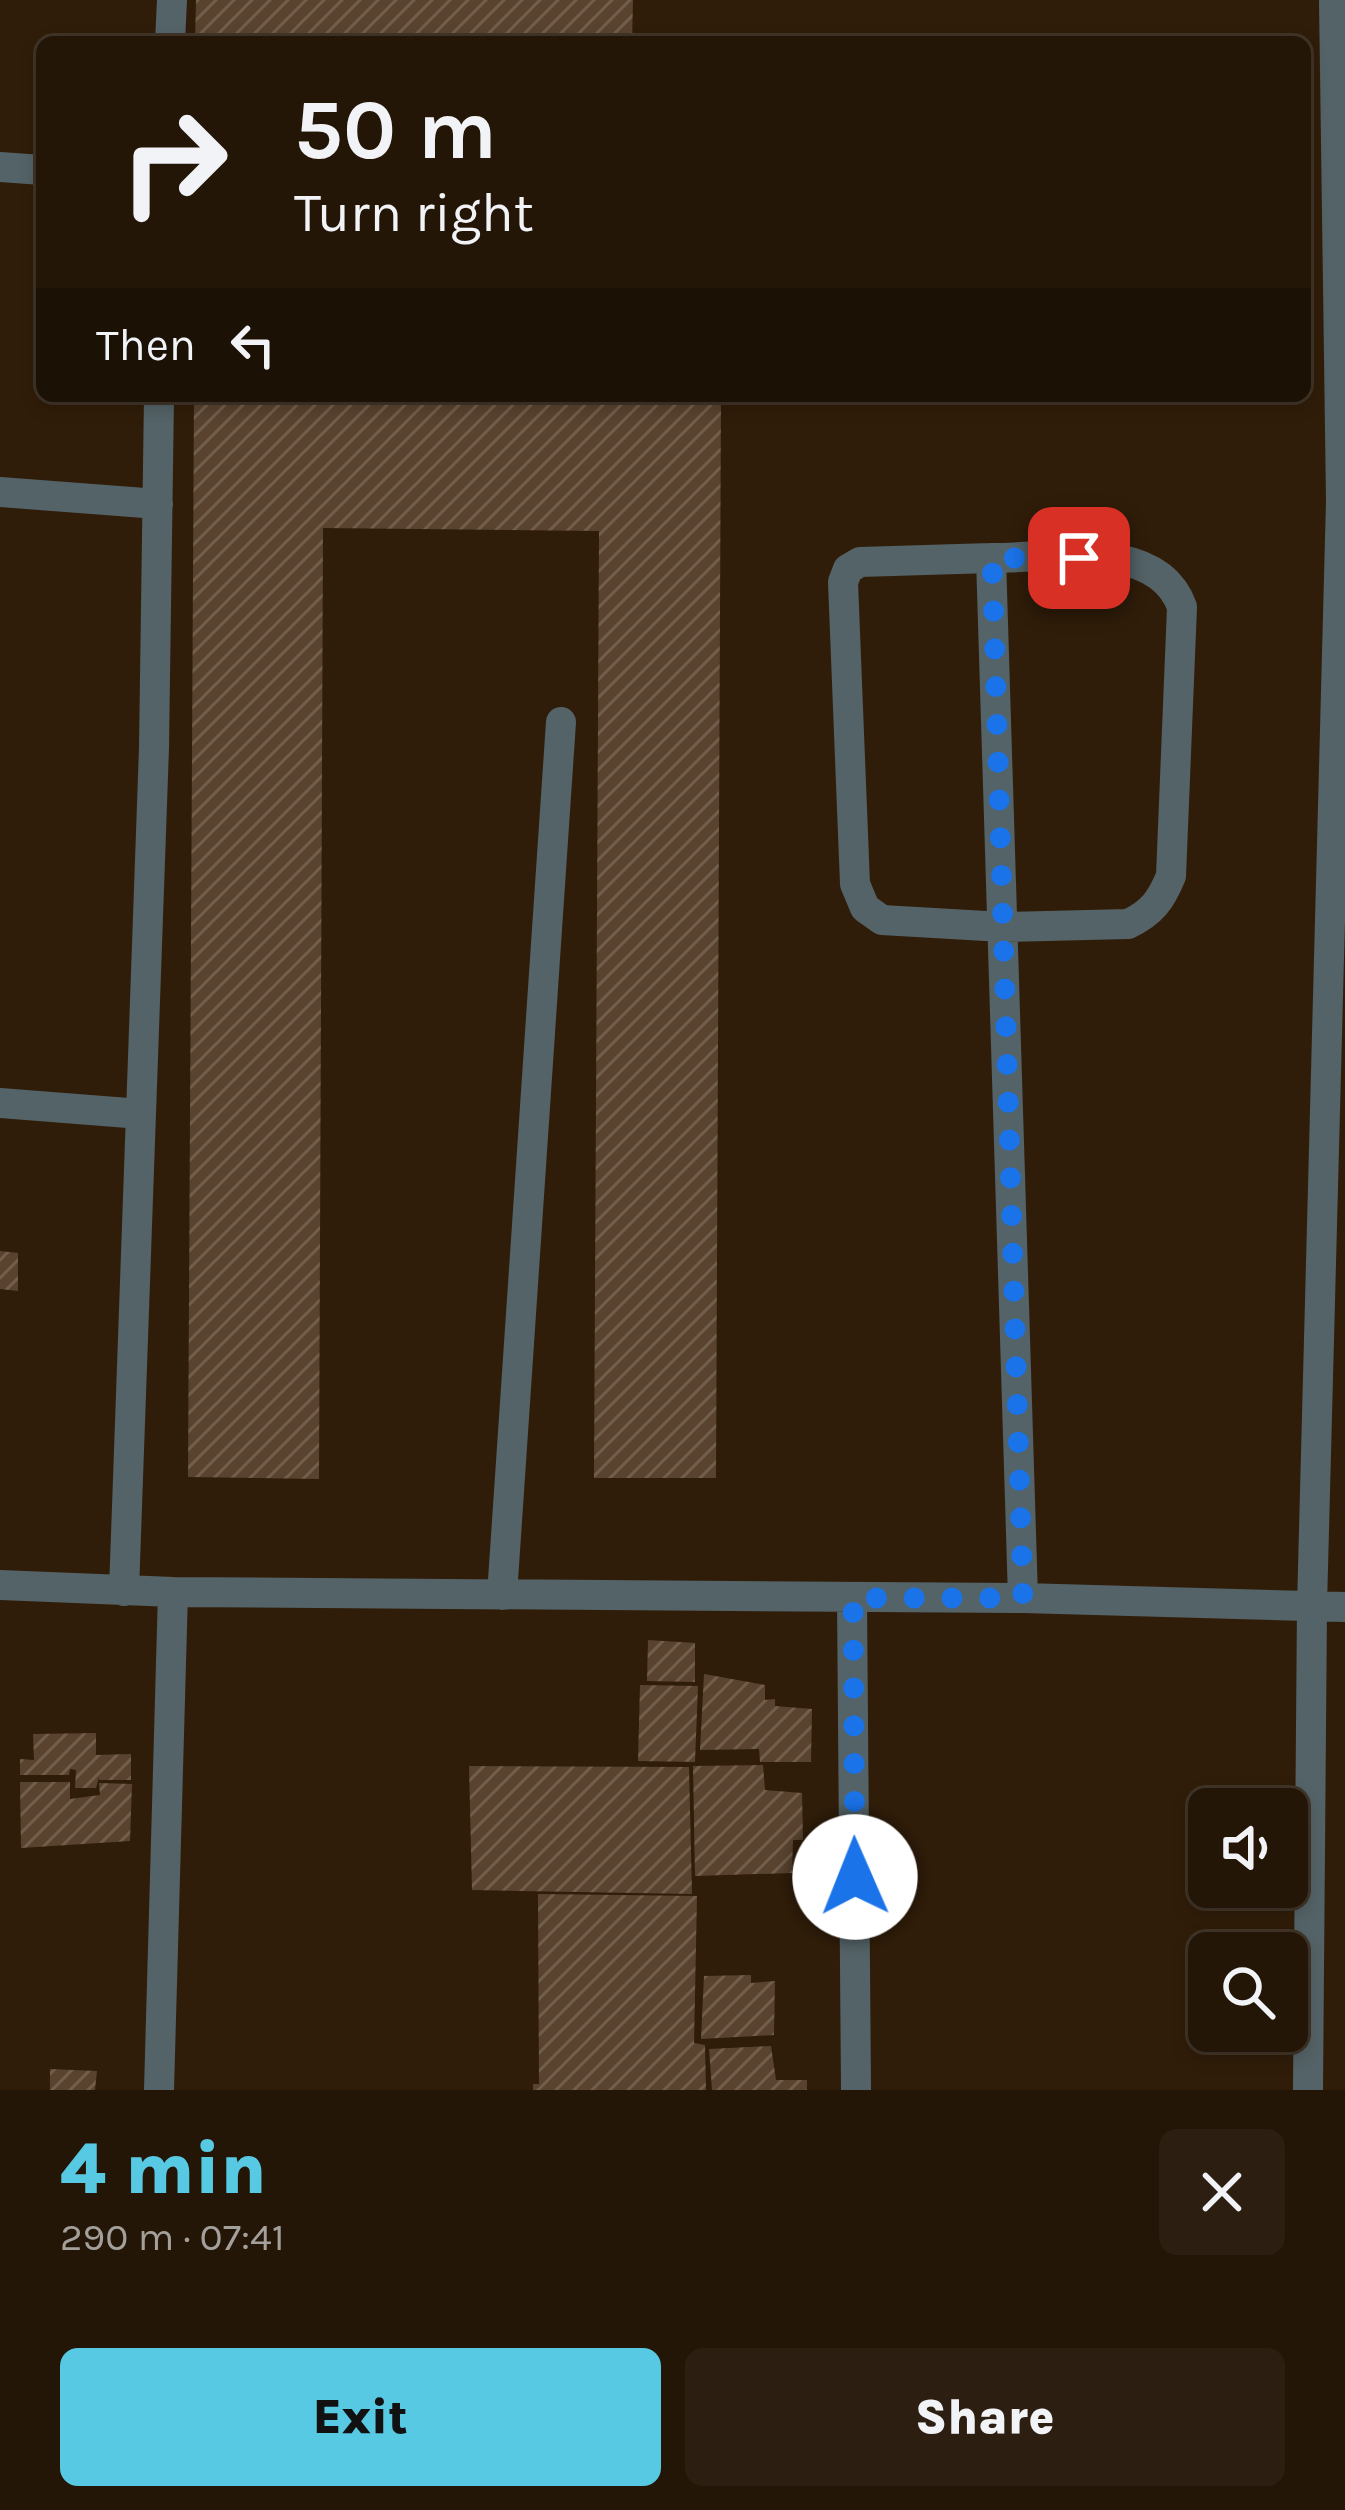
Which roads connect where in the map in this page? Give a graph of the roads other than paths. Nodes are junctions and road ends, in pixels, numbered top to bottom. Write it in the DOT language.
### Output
graph roads {
  1 [pos="172,0"];
  2 [pos="1334,0"];
  3 [pos="170,36"];
  4 [pos="0,167"];
  5 [pos="36,170"];
  6 [pos="1340,259"];
  7 [pos="159,402"];
  8 [pos="1342,431"];
  9 [pos="0,492"];
  10 [pos="1343,501"];
  11 [pos="158,504"];
  12 [pos="992,558"];
  13 [pos="1341,703"];
  14 [pos="561,722"];
  15 [pos="1338,914"];
  16 [pos="1003,927"];
  17 [pos="0,1103"];
  18 [pos="141,1114"];
  19 [pos="0,1586"];
  20 [pos="124,1591"];
  21 [pos="173,1592"];
  22 [pos="502,1595"];
  23 [pos="853,1598"];
  24 [pos="1023,1598"];
  25 [pos="1312,1606"];
  26 [pos="1345,1607"];
  27 [pos="159,2090"];
  28 [pos="856,2090"];
  29 [pos="1308,2090"];
  1 -- 3 [label="street"];
  2 -- 6 [label="street"];
  4 -- 5 [label="street"];
  6 -- 8 [label="street"];
  7 -- 11 [label="street"];
  8 -- 10 [label="street"];
  9 -- 11 [label="street"];
  10 -- 13 [label="street"];
  11 -- 18 [label="street"];
  12 -- 16 [label="street"];
  12 -- 16 [label="street"];
  12 -- 16 [label="street"];
  13 -- 15 [label="street"];
  14 -- 22 [label="street"];
  15 -- 25 [label="street"];
  16 -- 24 [label="street"];
  17 -- 18 [label="street"];
  18 -- 20 [label="street"];
  19 -- 20 [label="street"];
  20 -- 21 [label="street"];
  21 -- 22 [label="street"];
  21 -- 27 [label="street"];
  22 -- 23 [label="street"];
  23 -- 24 [label="street"];
  23 -- 28 [label="street"];
  24 -- 25 [label="street"];
  25 -- 26 [label="street"];
  25 -- 29 [label="street"];
}
